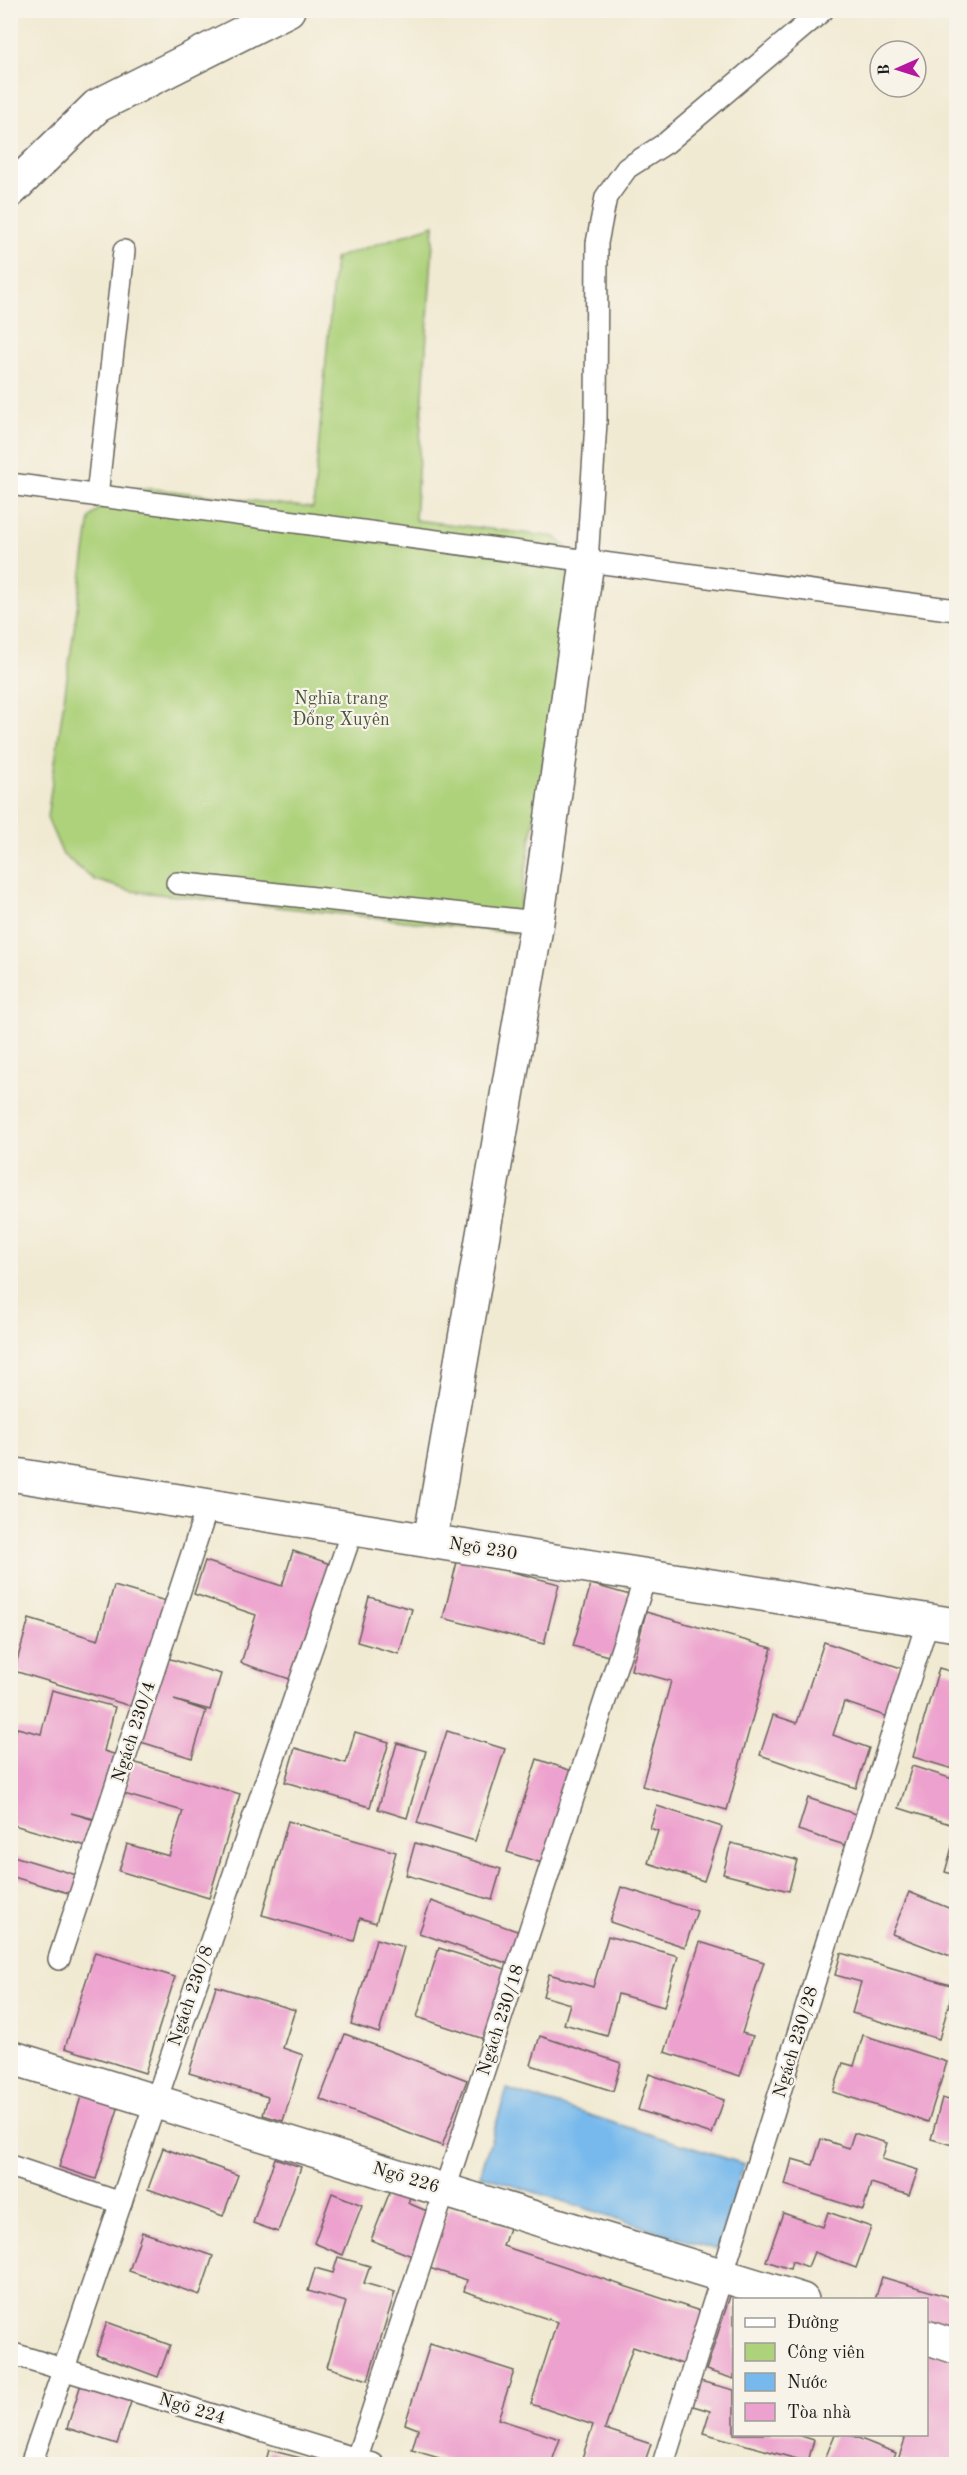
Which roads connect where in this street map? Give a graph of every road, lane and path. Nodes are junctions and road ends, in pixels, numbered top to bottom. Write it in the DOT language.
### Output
graph roads {
  1 [pos="288,10"];
  2 [pos="822,10"];
  3 [pos="10,191"];
  4 [pos="124,251"];
  5 [pos="10,484"];
  6 [pos="97,496"];
  7 [pos="587,562"];
  8 [pos="957,610"];
  9 [pos="177,883"];
  10 [pos="537,922"];
  11 [pos="10,1474"];
  12 [pos="208,1505"];
  13 [pos="353,1528"];
  14 [pos="430,1541"];
  15 [pos="646,1575"];
  16 [pos="942,1623"];
  17 [pos="59,1959"];
  18 [pos="10,2058"];
  19 [pos="155,2101"];
  20 [pos="10,2166"];
  21 [pos="445,2190"];
  22 [pos="121,2203"];
  23 [pos="723,2275"];
  24 [pos="796,2298"];
  25 [pos="928,2337"];
  26 [pos="957,2347"];
  27 [pos="10,2353"];
  28 [pos="64,2369"];
  29 [pos="362,2463"];
  30 [pos="31,2464"];
  31 [pos="663,2464"];
  1 -- 3 [label="street"];
  2 -- 7 [label="lane"];
  4 -- 6 [label="lane"];
  5 -- 6 [label="lane"];
  6 -- 7 [label="lane"];
  7 -- 8 [label="lane"];
  7 -- 10 [label="street"];
  9 -- 10 [label="lane"];
  10 -- 14 [label="street"];
  11 -- 12 [label="street, Ngõ 230"];
  12 -- 13 [label="street, Ngõ 230"];
  12 -- 17 [label="lane, Ngách 230/4"];
  13 -- 14 [label="street, Ngõ 230"];
  13 -- 19 [label="lane, Ngách 230/8"];
  14 -- 15 [label="street, Ngõ 230"];
  15 -- 16 [label="street, Ngõ 230"];
  15 -- 21 [label="lane, Ngách 230/18"];
  16 -- 23 [label="lane, Ngách 230/28"];
  18 -- 19 [label="street, Ngõ 226"];
  19 -- 21 [label="street, Ngõ 226"];
  19 -- 22 [label="lane, Ngách 230/8"];
  20 -- 22 [label="lane"];
  21 -- 23 [label="street, Ngõ 226"];
  21 -- 29 [label="lane, Ngách 230/18"];
  22 -- 28 [label="lane, Ngách 230/8"];
  23 -- 24 [label="street, Ngõ 226"];
  23 -- 31 [label="lane, Ngách 230/28"];
  25 -- 26 [label="street"];
  27 -- 28 [label="lane, Ngõ 224"];
  28 -- 29 [label="lane, Ngõ 224"];
  28 -- 30 [label="lane, Ngách 230/8"];
}
